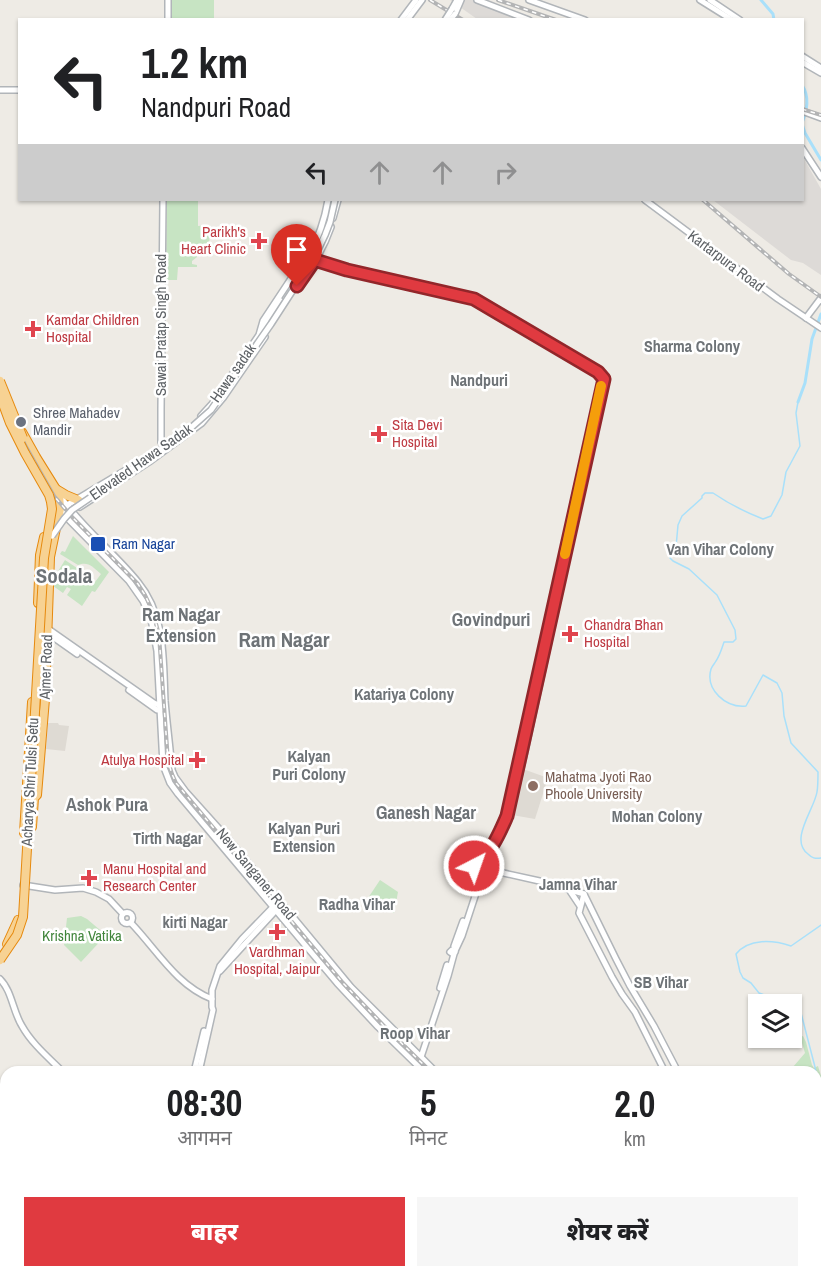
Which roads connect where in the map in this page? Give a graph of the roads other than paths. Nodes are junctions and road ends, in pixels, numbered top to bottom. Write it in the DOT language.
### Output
graph roads {
  1 [pos="168,0"];
  2 [pos="416,0"];
  3 [pos="422,0"];
  4 [pos="459,0"];
  5 [pos="477,0"];
  6 [pos="531,0"];
  7 [pos="700,0"];
  8 [pos="710,0"];
  9 [pos="168,18"];
  10 [pos="402,18"];
  11 [pos="408,18"];
  12 [pos="446,18"];
  13 [pos="451,18"];
  14 [pos="525,18"];
  15 [pos="580,18"];
  16 [pos="729,18"];
  17 [pos="737,18"];
  18 [pos="804,57"];
  19 [pos="804,63"];
  20 [pos="821,68"];
  21 [pos="821,73"];
  22 [pos="0,90"];
  23 [pos="18,90"];
  24 [pos="804,112"];
  25 [pos="821,118"];
  26 [pos="804,151"];
  27 [pos="821,177"];
  28 [pos="163,201"];
  29 [pos="331,201"];
  30 [pos="331,201"];
  31 [pos="331,201"];
  32 [pos="331,201"];
  33 [pos="331,201"];
  34 [pos="646,201"];
  35 [pos="311,258"];
  36 [pos="821,298"];
  37 [pos="807,319"];
  38 [pos="821,328"];
  39 [pos="259,335"];
  40 [pos="0,379"];
  41 [pos="604,379"];
  42 [pos="0,396"];
  43 [pos="0,404"];
  44 [pos="165,448"];
  45 [pos="57,491"];
  46 [pos="78,500"];
  47 [pos="63,511"];
  48 [pos="72,512"];
  49 [pos="48,515"];
  50 [pos="52,536"];
  51 [pos="37,629"];
  52 [pos="47,631"];
  53 [pos="162,708"];
  54 [pos="181,786"];
  55 [pos="175,790"];
  56 [pos="34,797"];
  57 [pos="484,854"];
  58 [pos="490,858"];
  59 [pos="490,870"];
  60 [pos="481,872"];
  61 [pos="25,885"];
  62 [pos="568,888"];
  63 [pos="584,894"];
  64 [pos="281,903"];
  65 [pos="580,906"];
  66 [pos="274,909"];
  67 [pos="608,943"];
  68 [pos="597,949"];
  69 [pos="0,958"];
  70 [pos="616,959"];
  71 [pos="605,963"];
  72 [pos="0,966"];
  73 [pos="0,979"];
  74 [pos="633,992"];
  75 [pos="622,994"];
  76 [pos="212,999"];
  77 [pos="644,1007"];
  78 [pos="635,1012"];
  79 [pos="656,1029"];
  80 [pos="645,1034"];
  81 [pos="656,1055"];
  82 [pos="419,1056"];
  83 [pos="671,1060"];
  84 [pos="57,1066"];
  85 [pos="199,1066"];
  86 [pos="418,1066"];
  87 [pos="430,1066"];
  88 [pos="662,1066"];
  89 [pos="674,1066"];
  1 -- 9 [label="street"];
  2 -- 10 [label="street"];
  3 -- 11 [label="street"];
  4 -- 12 [label="street, bridge"];
  4 -- 13 [label="street, bridge"];
  5 -- 14 [label="street"];
  6 -- 15 [label="street"];
  7 -- 16 [label="street"];
  8 -- 17 [label="street"];
  18 -- 20 [label="street"];
  19 -- 21 [label="street"];
  22 -- 23 [label="street"];
  24 -- 25 [label="street"];
  26 -- 27 [label="street"];
  28 -- 44 [label="street, Sawai Pratap Singh Road"];
  29 -- 35 [label="street, bridge"];
  30 -- 35 [label="street, Hawa sadak"];
  31 -- 35 [label="street, Hawa sadak"];
  32 -- 39 [label="street, bridge"];
  33 -- 50 [label="street, Elevated Hawa Sadak, bridge"];
  34 -- 37 [label="street, Kartarpura Road"];
  35 -- 39 [label="street, Hawa sadak"];
  35 -- 41 [label="street"];
  35 -- 44 [label="street, Hawa sadak"];
  36 -- 37 [label="street"];
  37 -- 38 [label="street, Kartarpura Road"];
  39 -- 44 [label="street, Hawa sadak"];
  40 -- 45 [label="highway, Ajmer Road"];
  40 -- 50 [label="highway, Acharya Shri Tulsi Setu, bridge"];
  41 -- 57 [label="street"];
  41 -- 58 [label="street"];
  42 -- 69 [label="highway, Acharya Shri Tulsi Setu, bridge"];
  43 -- 49 [label="highway, Ajmer Road"];
  44 -- 46 [label="street, Hawa sadak"];
  44 -- 48 [label="street, Hawa sadak"];
  45 -- 46 [label="highway"];
  45 -- 47 [label="highway, Ajmer Road"];
  46 -- 47 [label="street, Hawa sadak"];
  47 -- 48 [label="street, New Sanganer Road"];
  47 -- 49 [label="street, Hawa sadak"];
  47 -- 52 [label="highway, Ajmer Road"];
  47 -- 53 [label="street, New Sanganer Road"];
  48 -- 53 [label="street, New Sanganer Road"];
  49 -- 51 [label="highway, Ajmer Road"];
  50 -- 56 [label="highway, Acharya Shri Tulsi Setu, bridge"];
  51 -- 52 [label="street"];
  51 -- 61 [label="highway, Ajmer Road"];
  52 -- 53 [label="street"];
  52 -- 56 [label="highway, Ajmer Road"];
  53 -- 54 [label="street, New Sanganer Road"];
  53 -- 55 [label="street, New Sanganer Road"];
  54 -- 55 [label="street"];
  54 -- 64 [label="street, New Sanganer Road"];
  55 -- 66 [label="street, New Sanganer Road"];
  56 -- 61 [label="highway, Ajmer Road"];
  57 -- 58 [label="street"];
  57 -- 60 [label="street"];
  58 -- 59 [label="street"];
  59 -- 60 [label="street"];
  59 -- 62 [label="street"];
  60 -- 82 [label="street"];
  61 -- 69 [label="highway, Ajmer Road"];
  61 -- 72 [label="highway, Ajmer Road"];
  61 -- 76 [label="street"];
  62 -- 63 [label="street"];
  62 -- 65 [label="street"];
  63 -- 65 [label="street"];
  63 -- 67 [label="street"];
  64 -- 66 [label="street"];
  64 -- 82 [label="street, New Sanganer Road"];
  65 -- 68 [label="street"];
  66 -- 76 [label="street"];
  66 -- 86 [label="street, New Sanganer Road"];
  67 -- 68 [label="street"];
  67 -- 70 [label="street"];
  68 -- 71 [label="street"];
  70 -- 71 [label="street"];
  70 -- 74 [label="street"];
  71 -- 75 [label="street"];
  73 -- 84 [label="street"];
  74 -- 75 [label="street"];
  74 -- 77 [label="street"];
  75 -- 78 [label="street"];
  76 -- 85 [label="street"];
  77 -- 78 [label="street"];
  77 -- 79 [label="street"];
  78 -- 80 [label="street"];
  79 -- 80 [label="street"];
  79 -- 83 [label="street"];
  80 -- 81 [label="street"];
  81 -- 83 [label="street"];
  81 -- 88 [label="street"];
  82 -- 87 [label="street, New Sanganer Road"];
  83 -- 89 [label="street"];
}
